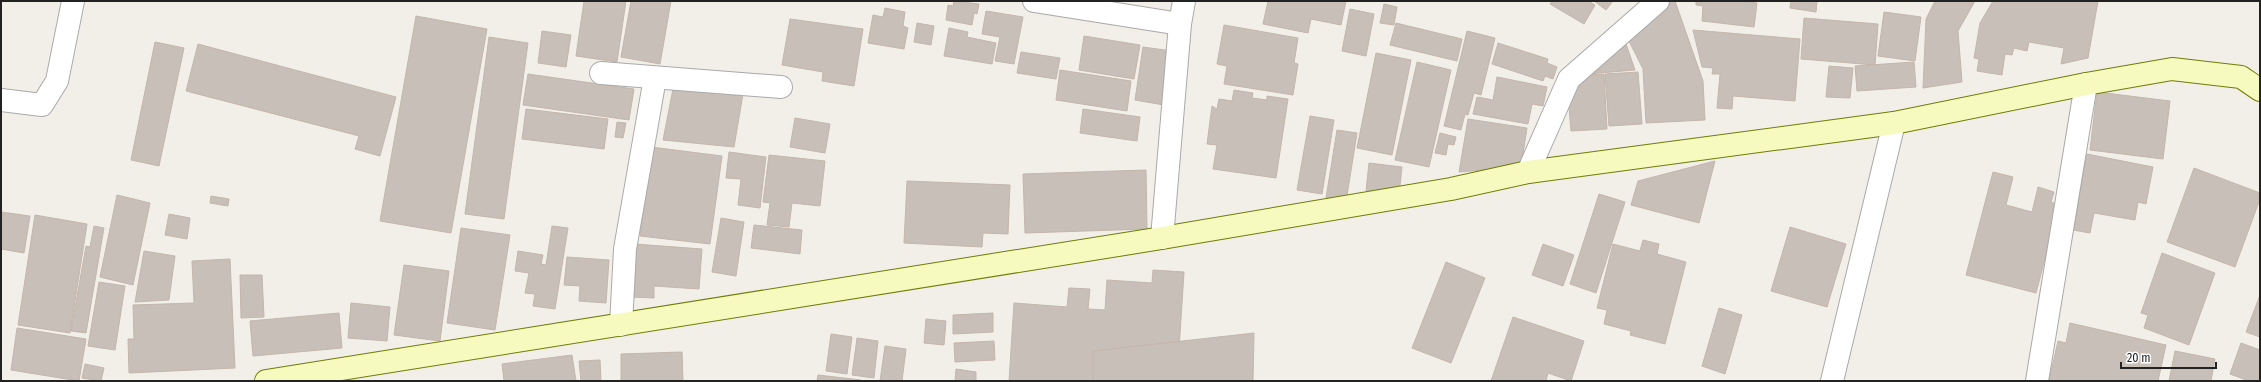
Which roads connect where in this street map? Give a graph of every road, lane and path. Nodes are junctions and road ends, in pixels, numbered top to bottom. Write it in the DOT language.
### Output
graph roads {
  1 [pos="73,1"];
  2 [pos="1034,1"];
  3 [pos="1184,1"];
  4 [pos="1658,1"];
  5 [pos="1180,24"];
  6 [pos="601,74"];
  7 [pos="655,78"];
  8 [pos="2086,84"];
  9 [pos="780,87"];
  10 [pos="2260,90"];
  11 [pos="1,100"];
  12 [pos="1894,123"];
  13 [pos="1528,172"];
  14 [pos="1162,238"];
  15 [pos="621,325"];
  16 [pos="306,378"];
  17 [pos="266,381"];
  18 [pos="1832,381"];
  19 [pos="2037,381"];
  1 -- 11 [label="street"];
  2 -- 5 [label="street"];
  3 -- 5 [label="street"];
  4 -- 13 [label="street"];
  5 -- 14 [label="street"];
  6 -- 7 [label="street"];
  7 -- 9 [label="street"];
  7 -- 15 [label="street"];
  8 -- 10 [label="street"];
  8 -- 12 [label="street"];
  8 -- 19 [label="street"];
  12 -- 13 [label="street"];
  12 -- 18 [label="street"];
  13 -- 14 [label="street"];
  14 -- 15 [label="street"];
  15 -- 16 [label="street"];
  16 -- 17 [label="street"];
}
